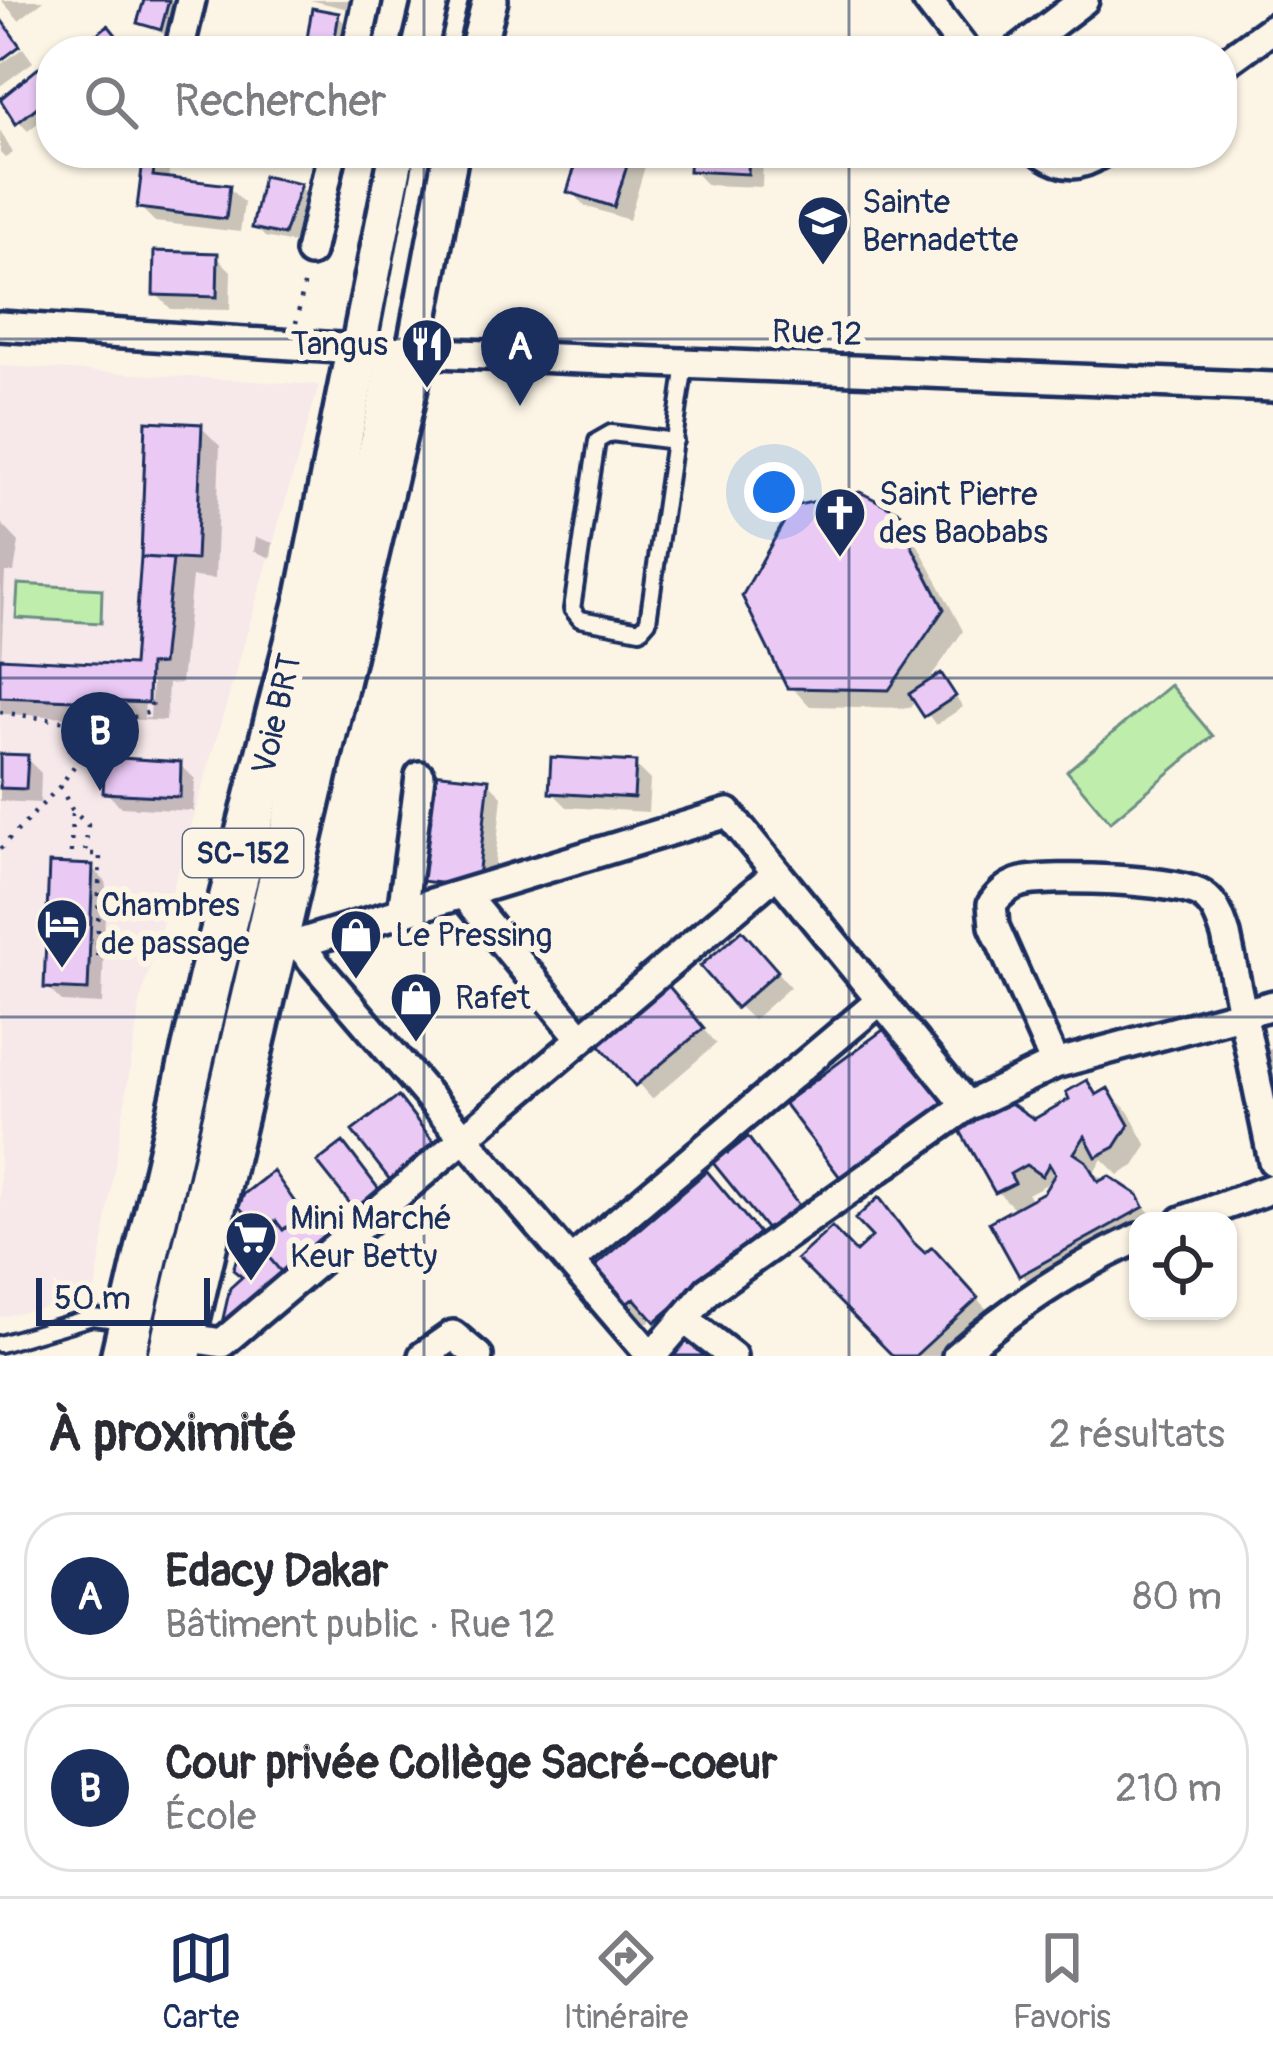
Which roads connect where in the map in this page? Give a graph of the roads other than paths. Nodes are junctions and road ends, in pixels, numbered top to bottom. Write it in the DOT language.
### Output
graph roads {
  1 [pos="191,0"];
  2 [pos="367,0"];
  3 [pos="431,0"];
  4 [pos="460,0"];
  5 [pos="490,0"];
  6 [pos="927,0"];
  7 [pos="1084,0"];
  8 [pos="1273,28"];
  9 [pos="181,36"];
  10 [pos="359,36"];
  11 [pos="423,36"];
  12 [pos="451,36"];
  13 [pos="481,36"];
  14 [pos="955,36"];
  15 [pos="1037,36"];
  16 [pos="1237,54"];
  17 [pos="329,168"];
  18 [pos="396,168"];
  19 [pos="420,168"];
  20 [pos="447,168"];
  21 [pos="310,252"];
  22 [pos="0,326"];
  23 [pos="386,350"];
  24 [pos="686,364"];
  25 [pos="1273,387"];
  26 [pos="675,440"];
  27 [pos="420,776"];
  28 [pos="776,873"];
  29 [pos="464,895"];
  30 [pos="402,914"];
  31 [pos="286,948"];
  32 [pos="881,1000"];
  33 [pos="1273,1005"];
  34 [pos="1243,1010"];
  35 [pos="581,1038"];
  36 [pos="1055,1064"];
  37 [pos="968,1106"];
  38 [pos="464,1138"];
  39 [pos="1273,1161"];
  40 [pos="1273,1189"];
  41 [pos="1208,1212"];
  42 [pos="1129,1243"];
  43 [pos="570,1262"];
  44 [pos="684,1319"];
  45 [pos="0,1344"];
  46 [pos="155,1345"];
  47 [pos="423,1356"];
  48 [pos="478,1356"];
  49 [pos="652,1356"];
  50 [pos="732,1356"];
  51 [pos="957,1356"];
  1 -- 9 [label="street"];
  2 -- 10 [label="street"];
  3 -- 11 [label="street"];
  4 -- 12 [label="lane"];
  5 -- 13 [label="street"];
  6 -- 14 [label="street"];
  7 -- 15 [label="street"];
  8 -- 16 [label="street"];
  17 -- 21 [label="street"];
  18 -- 23 [label="street"];
  19 -- 23 [label="lane"];
  20 -- 23 [label="street"];
  22 -- 23 [label="street, Rue 12"];
  23 -- 24 [label="street, Rue 12"];
  23 -- 31 [label="main road"];
  23 -- 46 [label="main road, SC-152"];
  24 -- 25 [label="street, Rue 12"];
  24 -- 26 [label="lane"];
  26 -- 26 [label="lane"];
  27 -- 30 [label="street"];
  28 -- 29 [label="street"];
  28 -- 32 [label="street"];
  28 -- 35 [label="street"];
  29 -- 30 [label="street"];
  29 -- 35 [label="street"];
  30 -- 31 [label="street"];
  31 -- 38 [label="street"];
  31 -- 46 [label="main road"];
  32 -- 37 [label="street"];
  32 -- 43 [label="street"];
  33 -- 34 [label="street"];
  34 -- 36 [label="street"];
  34 -- 36 [label="street"];
  34 -- 39 [label="street"];
  35 -- 38 [label="street"];
  36 -- 37 [label="street"];
  37 -- 44 [label="street"];
  38 -- 43 [label="street"];
  38 -- 46 [label="street"];
  40 -- 41 [label="street"];
  42 -- 51 [label="street"];
  43 -- 49 [label="street"];
  44 -- 49 [label="street"];
  44 -- 50 [label="street"];
  45 -- 46 [label="lane"];
  47 -- 48 [label="street"];
}
